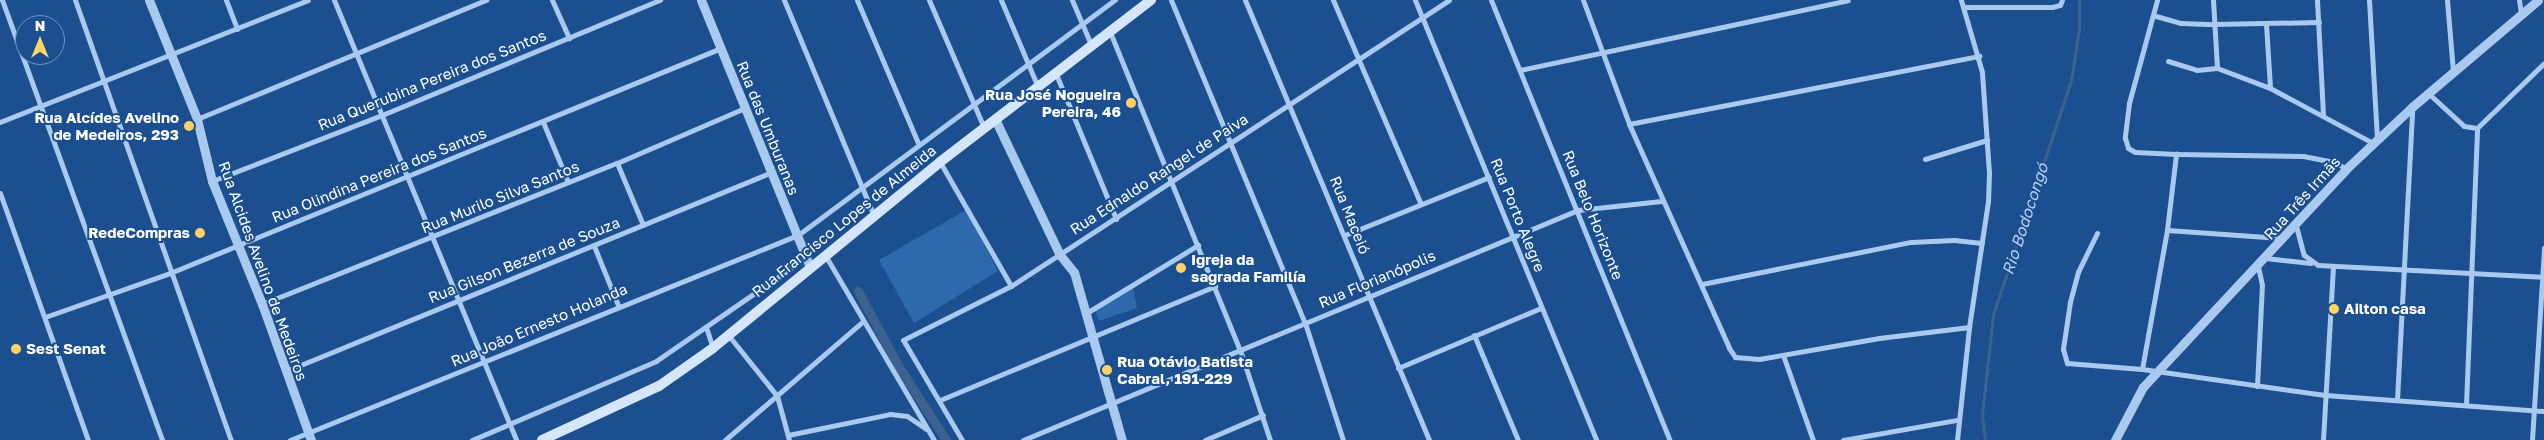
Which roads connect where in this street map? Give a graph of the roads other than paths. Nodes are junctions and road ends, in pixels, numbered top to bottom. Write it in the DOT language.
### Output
graph roads {
  1 [pos="2,0"];
  2 [pos="75,0"];
  3 [pos="149,0"];
  4 [pos="226,0"];
  5 [pos="308,0"];
  6 [pos="334,0"];
  7 [pos="486,0"];
  8 [pos="552,0"];
  9 [pos="660,0"];
  10 [pos="701,0"];
  11 [pos="784,0"];
  12 [pos="857,0"];
  13 [pos="929,0"];
  14 [pos="1001,0"];
  15 [pos="1072,0"];
  16 [pos="1115,0"];
  17 [pos="1150,0"];
  18 [pos="1171,0"];
  19 [pos="1246,0"];
  20 [pos="1333,0"];
  21 [pos="1415,0"];
  22 [pos="1449,0"];
  23 [pos="1492,0"];
  24 [pos="1583,0"];
  25 [pos="1848,0"];
  26 [pos="1961,0"];
  27 [pos="2062,0"];
  28 [pos="2158,0"];
  29 [pos="2213,0"];
  30 [pos="2317,0"];
  31 [pos="2369,0"];
  32 [pos="2447,0"];
  33 [pos="2519,0"];
  34 [pos="2538,0"];
  35 [pos="1964,7"];
  36 [pos="2521,14"];
  37 [pos="2156,16"];
  38 [pos="1422,17"];
  39 [pos="2319,22"];
  40 [pos="1082,24"];
  41 [pos="2214,24"];
  42 [pos="2266,24"];
  43 [pos="238,28"];
  44 [pos="1110,32"];
  45 [pos="569,38"];
  46 [pos="721,48"];
  47 [pos="1092,48"];
  48 [pos="1600,52"];
  49 [pos="357,54"];
  50 [pos="170,56"];
  51 [pos="1979,56"];
  52 [pos="1360,59"];
  53 [pos="2168,61"];
  54 [pos="2544,63"];
  55 [pos="1028,65"];
  56 [pos="2217,68"];
  57 [pos="1520,70"];
  58 [pos="2453,72"];
  59 [pos="1056,74"];
  60 [pos="105,82"];
  61 [pos="1039,88"];
  62 [pos="2270,88"];
  63 [pos="2428,93"];
  64 [pos="972,103"];
  65 [pos="1290,103"];
  66 [pos="40,106"];
  67 [pos="2412,107"];
  68 [pos="745,108"];
  69 [pos="382,115"];
  70 [pos="2323,116"];
  71 [pos="197,119"];
  72 [pos="995,119"];
  73 [pos="0,122"];
  74 [pos="543,122"];
  75 [pos="1629,124"];
  76 [pos="984,128"];
  77 [pos="2477,128"];
  78 [pos="1988,140"];
  79 [pos="2375,141"];
  80 [pos="1231,142"];
  81 [pos="918,143"];
  82 [pos="2176,154"];
  83 [pos="1925,159"];
  84 [pos="940,162"];
  85 [pos="617,163"];
  86 [pos="2346,169"];
  87 [pos="772,172"];
  88 [pos="408,177"];
  89 [pos="1489,177"];
  90 [pos="212,180"];
  91 [pos="568,182"];
  92 [pos="1172,182"];
  93 [pos="862,189"];
  94 [pos="0,193"];
  95 [pos="1662,201"];
  96 [pos="1421,204"];
  97 [pos="1578,210"];
  98 [pos="874,216"];
  99 [pos="1116,219"];
  100 [pos="643,225"];
  101 [pos="2296,226"];
  102 [pos="2167,230"];
  103 [pos="2097,233"];
  104 [pos="798,235"];
  105 [pos="1345,235"];
  106 [pos="432,238"];
  107 [pos="1512,238"];
  108 [pos="2284,238"];
  109 [pos="1982,244"];
  110 [pos="236,245"];
  111 [pos="1198,245"];
  112 [pos="594,246"];
  113 [pos="2544,247"];
  114 [pos="825,255"];
  115 [pos="1060,255"];
  116 [pos="2265,258"];
  117 [pos="808,262"];
  118 [pos="2311,263"];
  119 [pos="2258,266"];
  120 [pos="2333,266"];
  121 [pos="2404,268"];
  122 [pos="170,273"];
  123 [pos="2472,273"];
  124 [pos="2543,277"];
  125 [pos="1702,284"];
  126 [pos="1011,286"];
  127 [pos="1216,286"];
  128 [pos="112,294"];
  129 [pos="1369,296"];
  130 [pos="458,300"];
  131 [pos="262,304"];
  132 [pos="618,305"];
  133 [pos="1541,308"];
  134 [pos="1088,312"];
  135 [pos="45,317"];
  136 [pos="862,322"];
  137 [pos="1305,323"];
  138 [pos="706,327"];
  139 [pos="1969,327"];
  140 [pos="2541,331"];
  141 [pos="1094,335"];
  142 [pos="1474,335"];
  143 [pos="729,336"];
  144 [pos="713,348"];
  145 [pos="1240,350"];
  146 [pos="1783,355"];
  147 [pos="483,363"];
  148 [pos="1398,368"];
  149 [pos="2142,369"];
  150 [pos="286,371"];
  151 [pos="2157,371"];
  152 [pos="2257,386"];
  153 [pos="2325,395"];
  154 [pos="777,396"];
  155 [pos="940,400"];
  156 [pos="2397,400"];
  157 [pos="1112,402"];
  158 [pos="2466,404"];
  159 [pos="2533,411"];
  160 [pos="2544,411"];
  161 [pos="1262,415"];
  162 [pos="1957,420"];
  163 [pos="509,423"];
  164 [pos="928,431"];
  165 [pos="310,437"];
  166 [pos="789,437"];
  167 [pos="548,439"];
  168 [pos="88,440"];
  169 [pos="162,440"];
  170 [pos="231,440"];
  171 [pos="290,440"];
  172 [pos="472,440"];
  173 [pos="516,440"];
  174 [pos="725,440"];
  175 [pos="934,440"];
  176 [pos="962,440"];
  177 [pos="1023,440"];
  178 [pos="1122,440"];
  179 [pos="1205,440"];
  180 [pos="1270,440"];
  181 [pos="1343,440"];
  182 [pos="1428,440"];
  183 [pos="1518,440"];
  184 [pos="1596,440"];
  185 [pos="1670,440"];
  186 [pos="1813,440"];
  187 [pos="1843,440"];
  188 [pos="1956,440"];
  189 [pos="2115,440"];
  190 [pos="2323,440"];
  191 [pos="2532,440"];
  1 -- 66 [label="street"];
  2 -- 60 [label="street"];
  3 -- 50 [label="street, Rua Alcides Avelino de Medeiros"];
  4 -- 43 [label="street"];
  5 -- 43 [label="street"];
  6 -- 49 [label="street"];
  7 -- 49 [label="street"];
  8 -- 45 [label="street"];
  9 -- 45 [label="street, Rua Querubina Pereira dos Santos"];
  10 -- 46 [label="street, Rua das Umburanas"];
  11 -- 93 [label="street"];
  12 -- 81 [label="street"];
  13 -- 64 [label="street"];
  14 -- 55 [label="street"];
  15 -- 40 [label="street"];
  16 -- 40 [label="street, Rua João Ernesto Holanda"];
  17 -- 44 [label="main road, Rua Francisco Lopes de Almeida"];
  18 -- 80 [label="street"];
  19 -- 65 [label="street, Rua Maceió"];
  20 -- 52 [label="street"];
  21 -- 38 [label="street, Rua Porto Alegre"];
  22 -- 38 [label="street, Rua Ednaldo Rangel de Paiva"];
  23 -- 57 [label="street, Rua Belo Horizonte"];
  24 -- 48 [label="street"];
  25 -- 48 [label="street"];
  26 -- 35 [label="street"];
  27 -- 35 [label="street"];
  28 -- 37 [label="street"];
  29 -- 41 [label="street"];
  30 -- 39 [label="street"];
  31 -- 79 [label="street"];
  32 -- 58 [label="street"];
  33 -- 36 [label="street"];
  34 -- 36 [label="street, Rua Três Irmãs"];
  35 -- 51 [label="street"];
  36 -- 58 [label="street, Rua Três Irmãs"];
  37 -- 41 [label="street"];
  37 -- 82 [label="street"];
  38 -- 52 [label="street, Rua Ednaldo Rangel de Paiva"];
  38 -- 89 [label="street, Rua Porto Alegre"];
  39 -- 42 [label="street"];
  39 -- 70 [label="street"];
  40 -- 47 [label="street"];
  40 -- 55 [label="street, Rua João Ernesto Holanda"];
  41 -- 42 [label="street"];
  41 -- 56 [label="street"];
  42 -- 62 [label="street"];
  43 -- 50 [label="street"];
  44 -- 47 [label="main road, Rua Francisco Lopes de Almeida"];
  44 -- 92 [label="street"];
  45 -- 69 [label="street, Rua Querubina Pereira dos Santos"];
  46 -- 68 [label="street, Rua das Umburanas"];
  46 -- 74 [label="street, Rua Olindina Pereira dos Santos"];
  47 -- 59 [label="main road, Rua Francisco Lopes de Almeida"];
  48 -- 57 [label="street"];
  48 -- 75 [label="street"];
  49 -- 69 [label="street"];
  49 -- 71 [label="street"];
  50 -- 60 [label="street"];
  50 -- 71 [label="street, Rua Alcides Avelino de Medeiros"];
  51 -- 75 [label="street"];
  51 -- 78 [label="street"];
  52 -- 65 [label="street, Rua Ednaldo Rangel de Paiva"];
  52 -- 96 [label="street"];
  53 -- 56 [label="street"];
  54 -- 77 [label="street"];
  55 -- 61 [label="street"];
  55 -- 64 [label="street, Rua João Ernesto Holanda"];
  56 -- 62 [label="street"];
  57 -- 97 [label="street, Rua Belo Horizonte"];
  58 -- 63 [label="street, Rua Três Irmãs"];
  59 -- 61 [label="main road, Rua Francisco Lopes de Almeida"];
  59 -- 99 [label="street"];
  60 -- 66 [label="street"];
  60 -- 122 [label="street"];
  61 -- 72 [label="main road, Rua Francisco Lopes de Almeida"];
  62 -- 70 [label="street"];
  63 -- 67 [label="street, Rua Três Irmãs"];
  63 -- 77 [label="street"];
  64 -- 76 [label="street"];
  64 -- 81 [label="street, Rua João Ernesto Holanda"];
  65 -- 80 [label="street, Rua Ednaldo Rangel de Paiva"];
  65 -- 105 [label="street, Rua Maceió"];
  66 -- 73 [label="street"];
  66 -- 128 [label="street"];
  67 -- 79 [label="street, Rua Três Irmãs"];
  67 -- 121 [label="street"];
  68 -- 85 [label="street, Rua Murilo Silva Santos"];
  68 -- 87 [label="street, Rua das Umburanas"];
  69 -- 88 [label="street"];
  69 -- 90 [label="street, Rua Querubina Pereira dos Santos"];
  70 -- 79 [label="street"];
  71 -- 90 [label="street, Rua Alcides Avelino de Medeiros"];
  72 -- 76 [label="main road, Rua Francisco Lopes de Almeida"];
  72 -- 115 [label="street"];
  74 -- 88 [label="street, Rua Olindina Pereira dos Santos"];
  74 -- 91 [label="street"];
  75 -- 95 [label="street"];
  76 -- 84 [label="main road, Rua Francisco Lopes de Almeida"];
  77 -- 123 [label="street"];
  78 -- 83 [label="street"];
  78 -- 109 [label="street"];
  79 -- 86 [label="street, Rua Três Irmãs"];
  80 -- 92 [label="street, Rua Ednaldo Rangel de Paiva"];
  80 -- 137 [label="street"];
  81 -- 93 [label="street, Rua João Ernesto Holanda"];
  82 -- 86 [label="street"];
  82 -- 102 [label="street"];
  84 -- 98 [label="main road, Rua Francisco Lopes de Almeida"];
  84 -- 126 [label="street"];
  85 -- 91 [label="street, Rua Murilo Silva Santos"];
  85 -- 100 [label="street"];
  86 -- 101 [label="street, Rua Três Irmãs"];
  87 -- 100 [label="street, Rua Gilson Bezerra de Souza"];
  87 -- 104 [label="street, Rua das Umburanas"];
  88 -- 106 [label="street"];
  88 -- 110 [label="street, Rua Olindina Pereira dos Santos"];
  89 -- 96 [label="street"];
  89 -- 107 [label="street, Rua Porto Alegre"];
  90 -- 110 [label="street, Rua Alcides Avelino de Medeiros"];
  91 -- 106 [label="street, Rua Murilo Silva Santos"];
  92 -- 99 [label="street, Rua Ednaldo Rangel de Paiva"];
  92 -- 111 [label="street"];
  93 -- 98 [label="street"];
  93 -- 104 [label="street, Rua João Ernesto Holanda"];
  94 -- 135 [label="street"];
  95 -- 97 [label="street, Rua Florianópolis"];
  95 -- 125 [label="street"];
  96 -- 105 [label="street"];
  97 -- 107 [label="street, Rua Florianópolis"];
  97 -- 185 [label="street, Rua Belo Horizonte"];
  98 -- 114 [label="main road, Rua Francisco Lopes de Almeida"];
  99 -- 115 [label="street, Rua Ednaldo Rangel de Paiva"];
  100 -- 112 [label="street, Rua Gilson Bezerra de Souza"];
  101 -- 108 [label="street, Rua Três Irmãs"];
  101 -- 118 [label="street"];
  102 -- 108 [label="street"];
  102 -- 149 [label="street"];
  103 -- 149 [label="street"];
  104 -- 117 [label="street, Rua das Umburanas"];
  104 -- 132 [label="street, Rua João Ernesto Holanda"];
  105 -- 129 [label="street, Rua Maceió"];
  106 -- 130 [label="street"];
  106 -- 131 [label="street, Rua Murilo Silva Santos"];
  107 -- 129 [label="street, Rua Florianópolis"];
  107 -- 133 [label="street, Rua Porto Alegre"];
  108 -- 116 [label="street, Rua Três Irmãs"];
  109 -- 125 [label="street"];
  109 -- 139 [label="street"];
  110 -- 122 [label="street, Rua Olindina Pereira dos Santos"];
  110 -- 131 [label="street, Rua Alcides Avelino de Medeiros"];
  111 -- 127 [label="street"];
  111 -- 134 [label="street"];
  112 -- 130 [label="street, Rua Gilson Bezerra de Souza"];
  112 -- 132 [label="street"];
  113 -- 124 [label="street"];
  114 -- 117 [label="main road, Rua Francisco Lopes de Almeida"];
  114 -- 136 [label="street"];
  115 -- 126 [label="street, Rua Ednaldo Rangel de Paiva"];
  115 -- 134 [label="street"];
  116 -- 118 [label="street"];
  116 -- 119 [label="street, Rua Três Irmãs"];
  117 -- 138 [label="street"];
  117 -- 143 [label="main road, Rua Francisco Lopes de Almeida"];
  118 -- 120 [label="street"];
  119 -- 151 [label="street, Rua Três Irmãs"];
  119 -- 152 [label="street"];
  120 -- 121 [label="street"];
  120 -- 153 [label="street"];
  121 -- 123 [label="street"];
  121 -- 156 [label="street"];
  122 -- 128 [label="street, Rua Olindina Pereira dos Santos"];
  122 -- 170 [label="street"];
  123 -- 124 [label="street"];
  123 -- 158 [label="street"];
  124 -- 140 [label="street"];
  125 -- 146 [label="street"];
  126 -- 155 [label="street, Rua Ednaldo Rangel de Paiva"];
  127 -- 141 [label="street"];
  127 -- 145 [label="street"];
  128 -- 135 [label="street, Rua Olindina Pereira dos Santos"];
  128 -- 169 [label="street"];
  129 -- 137 [label="street, Rua Florianópolis"];
  129 -- 148 [label="street, Rua Maceió"];
  130 -- 147 [label="street"];
  130 -- 150 [label="street, Rua Gilson Bezerra de Souza"];
  131 -- 150 [label="street, Rua Alcides Avelino de Medeiros"];
  132 -- 147 [label="street, Rua João Ernesto Holanda"];
  133 -- 142 [label="street"];
  133 -- 184 [label="street, Rua Porto Alegre"];
  134 -- 141 [label="street"];
  135 -- 168 [label="street"];
  136 -- 154 [label="street"];
  136 -- 164 [label="street"];
  137 -- 145 [label="street, Rua Florianópolis"];
  137 -- 181 [label="street"];
  138 -- 144 [label="street"];
  138 -- 163 [label="street"];
  139 -- 146 [label="street"];
  139 -- 162 [label="street"];
  140 -- 159 [label="street"];
  141 -- 155 [label="street"];
  141 -- 157 [label="street"];
  142 -- 148 [label="street"];
  142 -- 183 [label="street"];
  143 -- 144 [label="main road, Rua Francisco Lopes de Almeida"];
  143 -- 154 [label="street"];
  144 -- 167 [label="main road, Rua Francisco Lopes de Almeida"];
  145 -- 157 [label="street, Rua Florianópolis"];
  145 -- 161 [label="street"];
  146 -- 186 [label="street"];
  147 -- 163 [label="street"];
  147 -- 165 [label="street, Rua João Ernesto Holanda"];
  148 -- 182 [label="street, Rua Maceió"];
  149 -- 151 [label="street"];
  150 -- 165 [label="street, Rua Alcides Avelino de Medeiros"];
  151 -- 152 [label="street"];
  151 -- 189 [label="street, Rua Três Irmãs"];
  152 -- 153 [label="street"];
  153 -- 156 [label="street"];
  153 -- 190 [label="street"];
  154 -- 166 [label="street"];
  154 -- 174 [label="street"];
  155 -- 176 [label="street"];
  156 -- 158 [label="street"];
  157 -- 177 [label="street, Rua Florianópolis"];
  157 -- 178 [label="street"];
  158 -- 159 [label="street"];
  159 -- 160 [label="street"];
  159 -- 191 [label="street"];
  161 -- 179 [label="street"];
  161 -- 180 [label="street"];
  162 -- 187 [label="street"];
  162 -- 188 [label="street"];
  163 -- 172 [label="street"];
  163 -- 173 [label="street"];
  164 -- 166 [label="street"];
  164 -- 175 [label="street"];
  165 -- 171 [label="street, Rua João Ernesto Holanda"];
}
